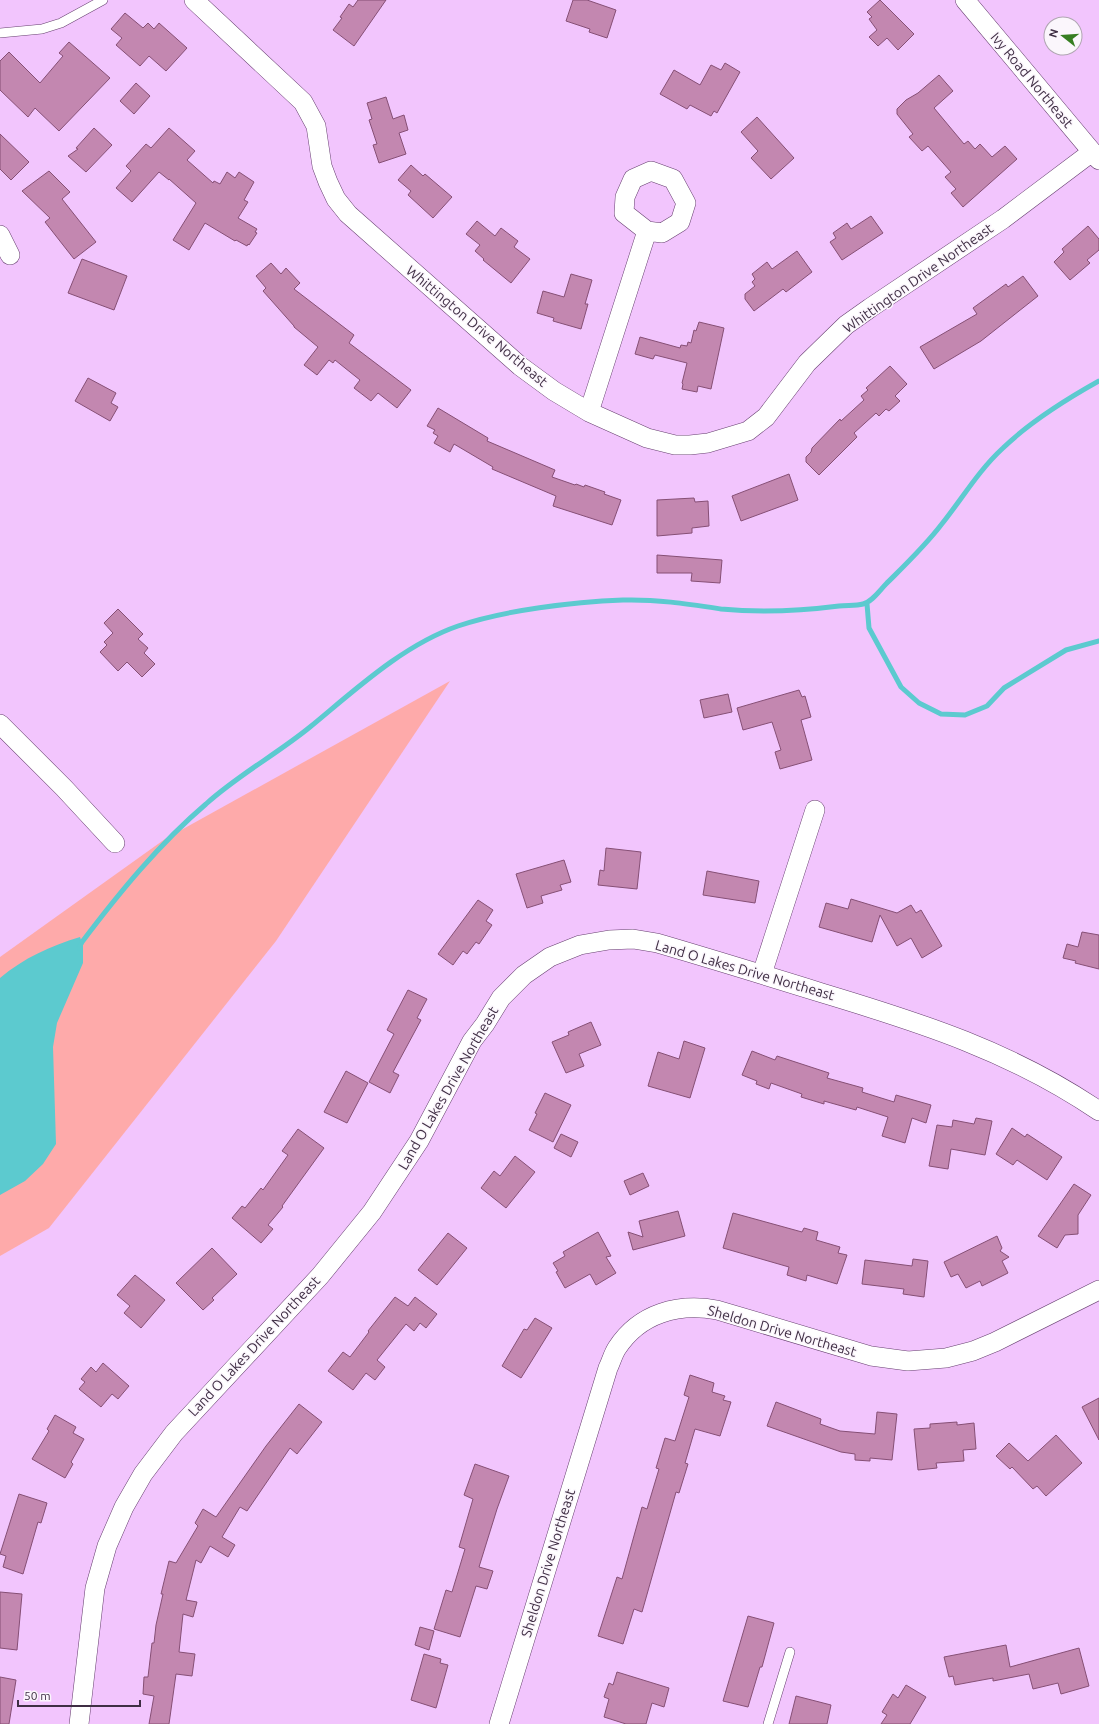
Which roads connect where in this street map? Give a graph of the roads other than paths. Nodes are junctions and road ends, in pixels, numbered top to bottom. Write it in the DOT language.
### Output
graph roads {
  1 [pos="103,0"];
  2 [pos="194,0"];
  3 [pos="965,0"];
  4 [pos="0,33"];
  5 [pos="1096,156"];
  6 [pos="647,231"];
  7 [pos="0,235"];
  8 [pos="10,255"];
  9 [pos="589,412"];
  10 [pos="0,724"];
  11 [pos="814,810"];
  12 [pos="115,843"];
  13 [pos="762,974"];
  14 [pos="1099,1111"];
  15 [pos="1099,1290"];
  16 [pos="790,1652"];
  17 [pos="79,1724"];
  18 [pos="499,1724"];
  19 [pos="768,1724"];
  1 -- 4 [label="lane"];
  2 -- 9 [label="street, Whittington Drive Northeast"];
  3 -- 5 [label="street, Ivy Road Northeast"];
  5 -- 9 [label="street, Whittington Drive Northeast"];
  6 -- 9 [label="street"];
  7 -- 8 [label="street"];
  10 -- 12 [label="street"];
  11 -- 13 [label="street"];
  13 -- 14 [label="street, Land O Lakes Drive Northeast"];
  13 -- 17 [label="street, Land O Lakes Drive Northeast"];
  15 -- 18 [label="street, Sheldon Drive Northeast"];
  16 -- 19 [label="lane"];
}
